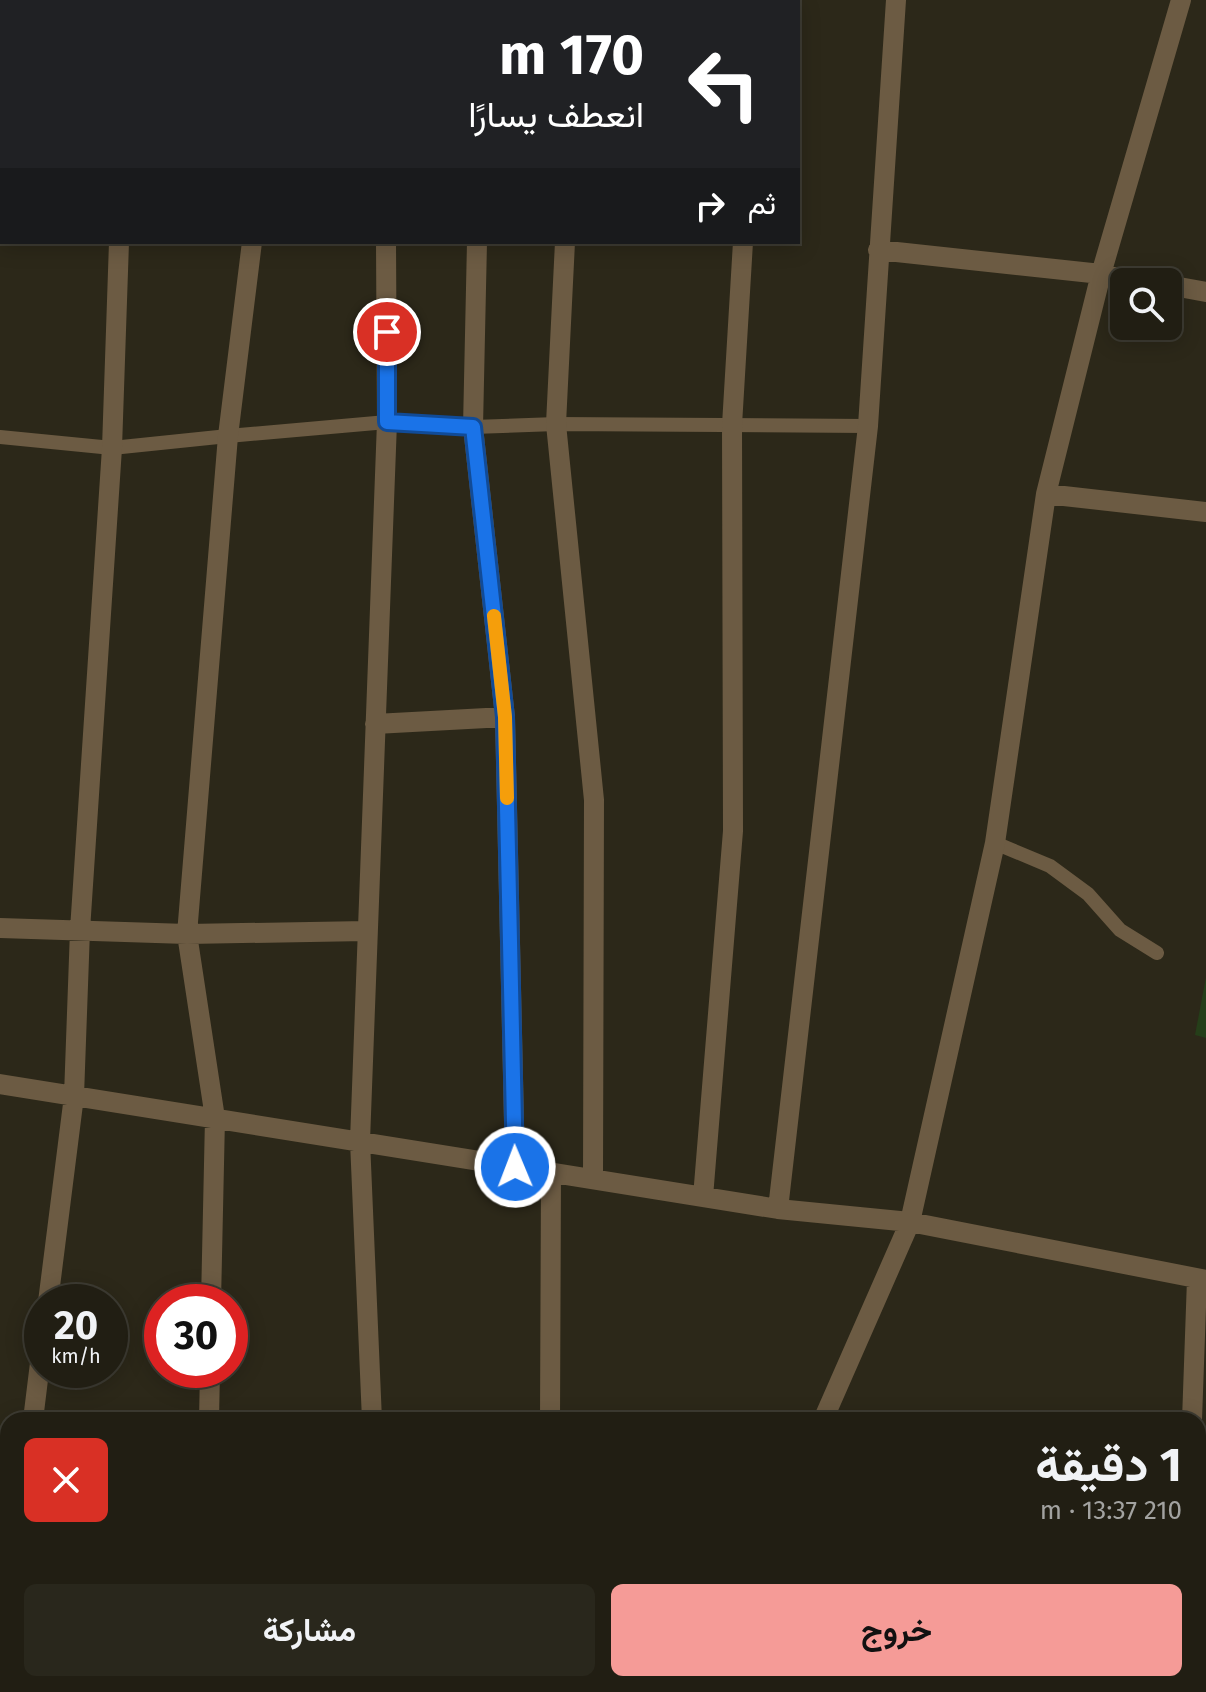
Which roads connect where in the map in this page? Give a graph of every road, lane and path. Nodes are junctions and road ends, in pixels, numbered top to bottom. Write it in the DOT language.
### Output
graph roads {
  1 [pos="896,0"];
  2 [pos="1181,0"];
  3 [pos="119,244"];
  4 [pos="252,244"];
  5 [pos="386,244"];
  6 [pos="477,244"];
  7 [pos="565,244"];
  8 [pos="743,244"];
  9 [pos="878,250"];
  10 [pos="1101,274"];
  11 [pos="1110,276"];
  12 [pos="1182,288"];
  13 [pos="1206,292"];
  14 [pos="387,422"];
  15 [pos="556,424"];
  16 [pos="732,425"];
  17 [pos="868,426"];
  18 [pos="473,427"];
  19 [pos="228,436"];
  20 [pos="0,437"];
  21 [pos="112,448"];
  22 [pos="1046,494"];
  23 [pos="1206,512"];
  24 [pos="505,717"];
  25 [pos="375,724"];
  26 [pos="995,843"];
  27 [pos="0,928"];
  28 [pos="80,930"];
  29 [pos="366,931"];
  30 [pos="187,934"];
  31 [pos="1157,953"];
  32 [pos="0,1084"];
  33 [pos="74,1096"];
  34 [pos="215,1118"];
  35 [pos="360,1141"];
  36 [pos="515,1167"];
  37 [pos="551,1173"];
  38 [pos="593,1179"];
  39 [pos="703,1197"];
  40 [pos="778,1209"];
  41 [pos="910,1222"];
  42 [pos="1202,1280"];
  43 [pos="50,1284"];
  44 [pos="211,1284"];
  45 [pos="37,1388"];
  46 [pos="210,1388"];
  47 [pos="34,1412"];
  48 [pos="209,1412"];
  49 [pos="372,1412"];
  50 [pos="550,1412"];
  51 [pos="827,1412"];
  52 [pos="1193,1412"];
  1 -- 9 [label="street"];
  2 -- 10 [label="street"];
  3 -- 21 [label="street"];
  4 -- 19 [label="street"];
  5 -- 14 [label="street"];
  6 -- 18 [label="street"];
  7 -- 15 [label="street"];
  8 -- 16 [label="street"];
  9 -- 10 [label="street"];
  9 -- 17 [label="street"];
  10 -- 11 [label="street"];
  10 -- 22 [label="street"];
  12 -- 13 [label="street"];
  14 -- 18 [label="lane"];
  14 -- 19 [label="lane"];
  14 -- 25 [label="street"];
  15 -- 16 [label="lane"];
  15 -- 18 [label="lane"];
  15 -- 38 [label="street"];
  16 -- 17 [label="lane"];
  16 -- 39 [label="street"];
  17 -- 40 [label="street"];
  18 -- 24 [label="street"];
  19 -- 21 [label="lane"];
  19 -- 30 [label="street"];
  20 -- 21 [label="lane"];
  21 -- 28 [label="street"];
  22 -- 23 [label="street"];
  22 -- 26 [label="street"];
  24 -- 25 [label="street"];
  24 -- 36 [label="street"];
  25 -- 29 [label="street"];
  26 -- 31 [label="lane"];
  26 -- 41 [label="street"];
  27 -- 28 [label="street"];
  28 -- 30 [label="street"];
  28 -- 33 [label="street"];
  29 -- 30 [label="street"];
  29 -- 35 [label="street"];
  30 -- 34 [label="street"];
  32 -- 33 [label="street"];
  33 -- 34 [label="street"];
  33 -- 43 [label="street"];
  34 -- 35 [label="street"];
  34 -- 44 [label="street"];
  35 -- 36 [label="street"];
  35 -- 49 [label="street"];
  36 -- 37 [label="street"];
  37 -- 38 [label="street"];
  37 -- 50 [label="street"];
  38 -- 39 [label="street"];
  39 -- 40 [label="street"];
  40 -- 41 [label="street"];
  41 -- 42 [label="street"];
  41 -- 51 [label="street"];
  42 -- 52 [label="street"];
  45 -- 47 [label="street"];
  46 -- 48 [label="street"];
}
